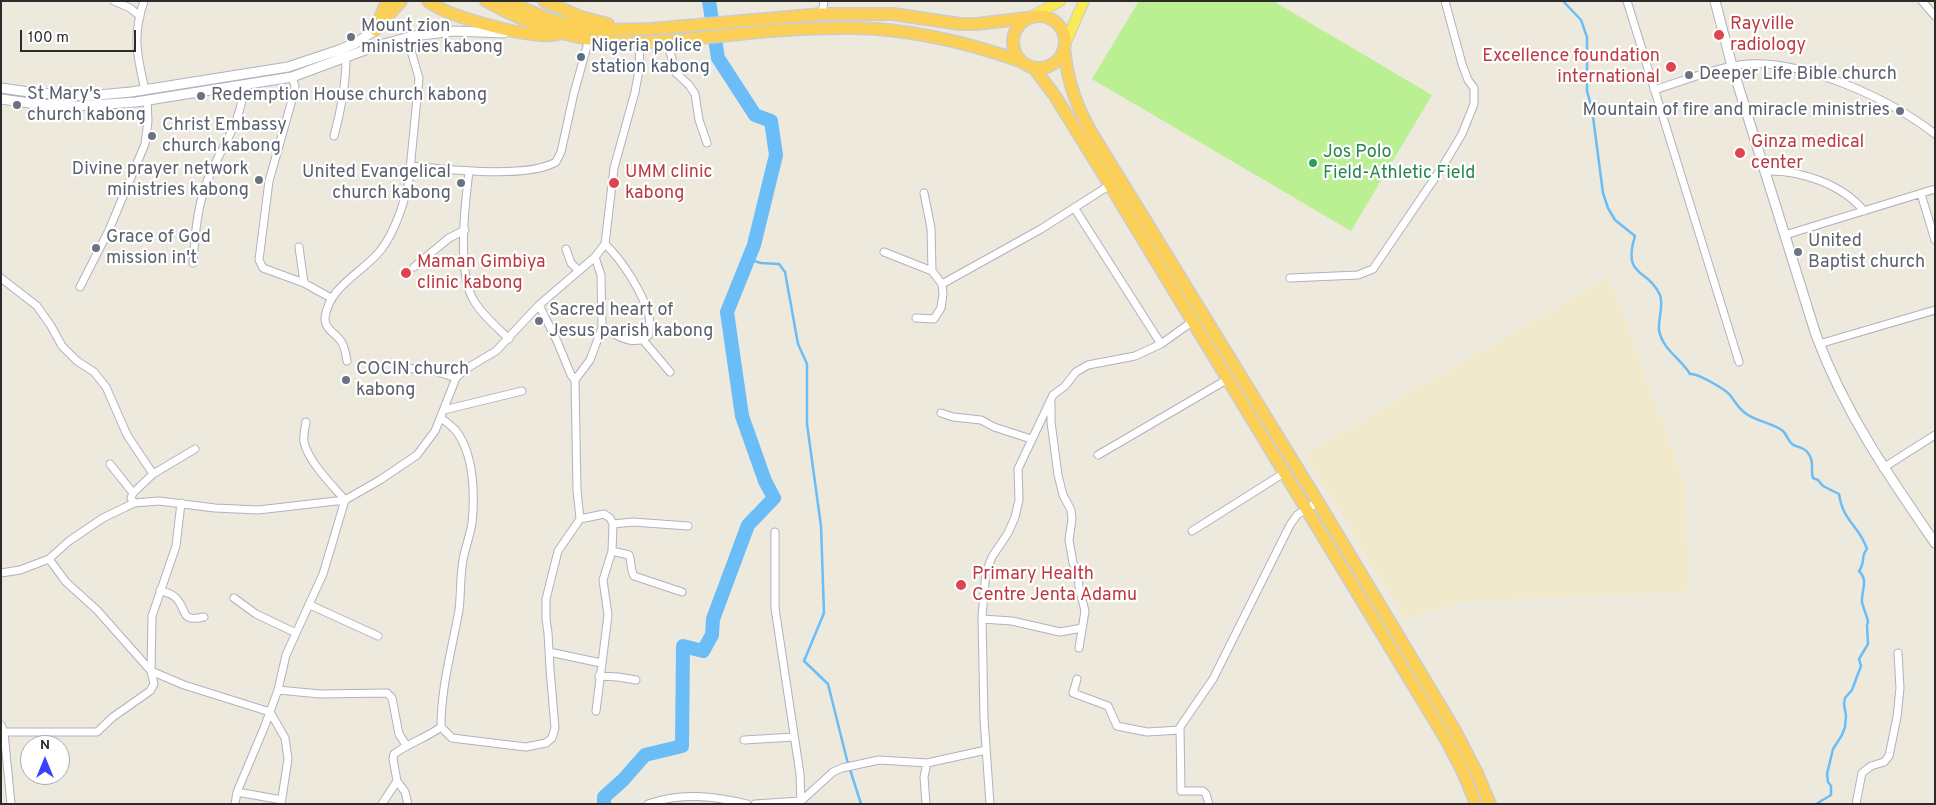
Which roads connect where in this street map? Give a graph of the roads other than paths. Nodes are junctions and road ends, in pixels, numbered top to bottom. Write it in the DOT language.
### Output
graph roads {
  1 [pos="114,1"];
  2 [pos="144,1"];
  3 [pos="387,1"];
  4 [pos="401,1"];
  5 [pos="428,1"];
  6 [pos="486,1"];
  7 [pos="504,1"];
  8 [pos="544,1"];
  9 [pos="824,1"];
  10 [pos="1060,1"];
  11 [pos="1084,1"];
  12 [pos="1445,1"];
  13 [pos="1627,1"];
  14 [pos="1714,1"];
  15 [pos="1922,1"];
  16 [pos="822,14"];
  17 [pos="140,16"];
  18 [pos="1935,16"];
  19 [pos="1029,17"];
  20 [pos="652,29"];
  21 [pos="375,30"];
  22 [pos="530,34"];
  23 [pos="564,34"];
  24 [pos="408,37"];
  25 [pos="590,40"];
  26 [pos="668,41"];
  27 [pos="640,42"];
  28 [pos="1065,46"];
  29 [pos="346,58"];
  30 [pos="1020,61"];
  31 [pos="1732,66"];
  32 [pos="1034,68"];
  33 [pos="292,77"];
  34 [pos="244,85"];
  35 [pos="1,88"];
  36 [pos="145,90"];
  37 [pos="1654,90"];
  38 [pos="1,99"];
  39 [pos="147,100"];
  40 [pos="1935,134"];
  41 [pos="334,136"];
  42 [pos="708,143"];
  43 [pos="411,166"];
  44 [pos="469,171"];
  45 [pos="1766,171"];
  46 [pos="1110,185"];
  47 [pos="1935,189"];
  48 [pos="924,193"];
  49 [pos="1921,194"];
  50 [pos="1075,208"];
  51 [pos="1864,211"];
  52 [pos="465,230"];
  53 [pos="1786,235"];
  54 [pos="1935,240"];
  55 [pos="605,244"];
  56 [pos="299,246"];
  57 [pos="566,249"];
  58 [pos="884,252"];
  59 [pos="595,257"];
  60 [pos="193,263"];
  61 [pos="414,267"];
  62 [pos="579,271"];
  63 [pos="932,271"];
  64 [pos="1,278"];
  65 [pos="1290,278"];
  66 [pos="304,283"];
  67 [pos="942,284"];
  68 [pos="80,287"];
  69 [pos="331,298"];
  70 [pos="539,305"];
  71 [pos="1935,310"];
  72 [pos="916,318"];
  73 [pos="1192,321"];
  74 [pos="602,328"];
  75 [pos="509,339"];
  76 [pos="643,340"];
  77 [pos="1162,344"];
  78 [pos="1820,344"];
  79 [pos="347,361"];
  80 [pos="1739,362"];
  81 [pos="405,368"];
  82 [pos="670,372"];
  83 [pos="456,378"];
  84 [pos="1228,379"];
  85 [pos="575,380"];
  86 [pos="522,391"];
  87 [pos="1051,400"];
  88 [pos="444,410"];
  89 [pos="941,413"];
  90 [pos="441,418"];
  91 [pos="306,422"];
  92 [pos="1935,435"];
  93 [pos="1031,439"];
  94 [pos="195,449"];
  95 [pos="1098,455"];
  96 [pos="110,464"];
  97 [pos="1883,468"];
  98 [pos="1284,473"];
  99 [pos="153,474"];
  100 [pos="132,493"];
  101 [pos="345,500"];
  102 [pos="1318,502"];
  103 [pos="134,503"];
  104 [pos="181,503"];
  105 [pos="1307,508"];
  106 [pos="580,519"];
  107 [pos="613,524"];
  108 [pos="688,526"];
  109 [pos="1192,531"];
  110 [pos="775,532"];
  111 [pos="1935,543"];
  112 [pos="612,551"];
  113 [pos="49,558"];
  114 [pos="1,573"];
  115 [pos="160,590"];
  116 [pos="682,592"];
  117 [pos="234,598"];
  118 [pos="310,605"];
  119 [pos="204,617"];
  120 [pos="982,619"];
  121 [pos="1082,628"];
  122 [pos="296,633"];
  123 [pos="378,636"];
  124 [pos="1079,648"];
  125 [pos="549,652"];
  126 [pos="1898,653"];
  127 [pos="601,663"];
  128 [pos="151,670"];
  129 [pos="599,676"];
  130 [pos="1077,679"];
  131 [pos="636,680"];
  132 [pos="278,690"];
  133 [pos="596,711"];
  134 [pos="270,712"];
  135 [pos="441,728"];
  136 [pos="2,730"];
  137 [pos="1180,730"];
  138 [pos="794,738"];
  139 [pos="744,740"];
  140 [pos="406,745"];
  141 [pos="986,750"];
  142 [pos="927,763"];
  143 [pos="397,781"];
  144 [pos="237,792"];
  145 [pos="281,802"];
  146 [pos="800,803"];
  147 [pos="11,804"];
  148 [pos="235,804"];
  149 [pos="382,804"];
  150 [pos="408,804"];
  151 [pos="648,804"];
  152 [pos="747,804"];
  153 [pos="756,804"];
  154 [pos="926,804"];
  155 [pos="990,804"];
  156 [pos="1209,804"];
  157 [pos="1476,804"];
  158 [pos="1490,804"];
  159 [pos="1856,804"];
  1 -- 17 [label="street"];
  2 -- 17 [label="street"];
  3 -- 21 [label="highway"];
  4 -- 21 [label="highway"];
  5 -- 22 [label="highway"];
  6 -- 23 [label="highway"];
  7 -- 20 [label="highway"];
  8 -- 20 [label="highway"];
  9 -- 16 [label="street"];
  10 -- 19 [label="main road"];
  11 -- 28 [label="main road"];
  12 -- 65 [label="street"];
  13 -- 37 [label="street"];
  14 -- 31 [label="street"];
  15 -- 18 [label="street"];
  16 -- 19 [label="highway"];
  16 -- 20 [label="highway"];
  17 -- 36 [label="street"];
  19 -- 28 [label="highway"];
  19 -- 30 [label="highway"];
  21 -- 36 [label="street"];
  22 -- 23 [label="highway"];
  22 -- 24 [label="street"];
  23 -- 25 [label="highway"];
  24 -- 29 [label="street"];
  24 -- 43 [label="street"];
  25 -- 27 [label="highway"];
  25 -- 44 [label="street"];
  26 -- 27 [label="highway"];
  26 -- 30 [label="highway"];
  26 -- 42 [label="street"];
  27 -- 55 [label="street"];
  28 -- 32 [label="highway"];
  28 -- 102 [label="highway"];
  29 -- 33 [label="street"];
  29 -- 41 [label="street"];
  30 -- 32 [label="highway"];
  31 -- 37 [label="street"];
  31 -- 40 [label="street"];
  31 -- 45 [label="street"];
  32 -- 46 [label="highway"];
  33 -- 34 [label="street"];
  33 -- 66 [label="street"];
  34 -- 39 [label="street"];
  34 -- 60 [label="street"];
  35 -- 36 [label="street"];
  37 -- 80 [label="street"];
  38 -- 39 [label="street"];
  39 -- 68 [label="street"];
  43 -- 44 [label="street"];
  43 -- 69 [label="street"];
  44 -- 52 [label="street"];
  45 -- 51 [label="street"];
  45 -- 53 [label="street"];
  46 -- 50 [label="street"];
  46 -- 73 [label="highway"];
  47 -- 49 [label="street"];
  48 -- 63 [label="street"];
  49 -- 51 [label="street"];
  49 -- 54 [label="street"];
  50 -- 67 [label="street"];
  50 -- 77 [label="street"];
  51 -- 53 [label="street"];
  52 -- 61 [label="street"];
  52 -- 75 [label="street"];
  53 -- 78 [label="street"];
  55 -- 59 [label="street"];
  55 -- 76 [label="street"];
  56 -- 66 [label="street"];
  57 -- 62 [label="street"];
  58 -- 63 [label="street"];
  59 -- 62 [label="street"];
  59 -- 74 [label="street"];
  62 -- 70 [label="street"];
  63 -- 67 [label="street"];
  64 -- 99 [label="street"];
  66 -- 69 [label="street"];
  67 -- 72 [label="street"];
  69 -- 79 [label="street"];
  70 -- 75 [label="street"];
  70 -- 85 [label="street"];
  71 -- 78 [label="street"];
  73 -- 77 [label="street"];
  73 -- 84 [label="highway"];
  74 -- 76 [label="street"];
  74 -- 85 [label="street"];
  75 -- 83 [label="street"];
  76 -- 82 [label="street"];
  77 -- 87 [label="street"];
  78 -- 97 [label="street"];
  81 -- 83 [label="street"];
  83 -- 88 [label="street"];
  84 -- 95 [label="street"];
  84 -- 98 [label="highway"];
  85 -- 106 [label="street"];
  86 -- 88 [label="street"];
  87 -- 93 [label="street"];
  87 -- 121 [label="street"];
  88 -- 90 [label="street"];
  89 -- 93 [label="street"];
  90 -- 101 [label="street"];
  90 -- 135 [label="street"];
  91 -- 101 [label="street"];
  92 -- 97 [label="street"];
  93 -- 120 [label="street"];
  94 -- 99 [label="street"];
  96 -- 100 [label="street"];
  97 -- 111 [label="street"];
  98 -- 105 [label="highway"];
  98 -- 109 [label="street"];
  99 -- 100 [label="street"];
  100 -- 103 [label="street"];
  101 -- 104 [label="street"];
  101 -- 118 [label="street"];
  102 -- 105 [label="street"];
  102 -- 158 [label="highway"];
  103 -- 104 [label="street"];
  103 -- 113 [label="street"];
  104 -- 115 [label="street"];
  105 -- 137 [label="street"];
  105 -- 157 [label="highway"];
  106 -- 107 [label="street"];
  106 -- 125 [label="street"];
  107 -- 108 [label="street"];
  107 -- 112 [label="street"];
  110 -- 138 [label="street"];
  112 -- 116 [label="street"];
  112 -- 127 [label="street"];
  113 -- 114 [label="street"];
  113 -- 128 [label="street"];
  115 -- 119 [label="street"];
  115 -- 128 [label="street"];
  117 -- 122 [label="street"];
  118 -- 122 [label="street"];
  118 -- 123 [label="street"];
  120 -- 121 [label="street"];
  120 -- 141 [label="street"];
  121 -- 124 [label="street"];
  122 -- 132 [label="street"];
  125 -- 127 [label="street"];
  125 -- 135 [label="street"];
  126 -- 159 [label="street"];
  127 -- 129 [label="street"];
  128 -- 134 [label="street"];
  128 -- 136 [label="street"];
  129 -- 131 [label="street"];
  129 -- 133 [label="street"];
  130 -- 137 [label="street"];
  132 -- 134 [label="street"];
  132 -- 140 [label="street"];
  134 -- 144 [label="street"];
  134 -- 145 [label="street"];
  135 -- 140 [label="street"];
  136 -- 147 [label="street"];
  137 -- 156 [label="street"];
  138 -- 139 [label="street"];
  138 -- 146 [label="street"];
  140 -- 143 [label="street"];
  141 -- 142 [label="street"];
  141 -- 155 [label="street"];
  142 -- 146 [label="street"];
  142 -- 154 [label="street"];
  143 -- 149 [label="street"];
  143 -- 150 [label="street"];
  144 -- 145 [label="street"];
  144 -- 148 [label="street"];
  146 -- 153 [label="street"];
  151 -- 152 [label="street"];
}
